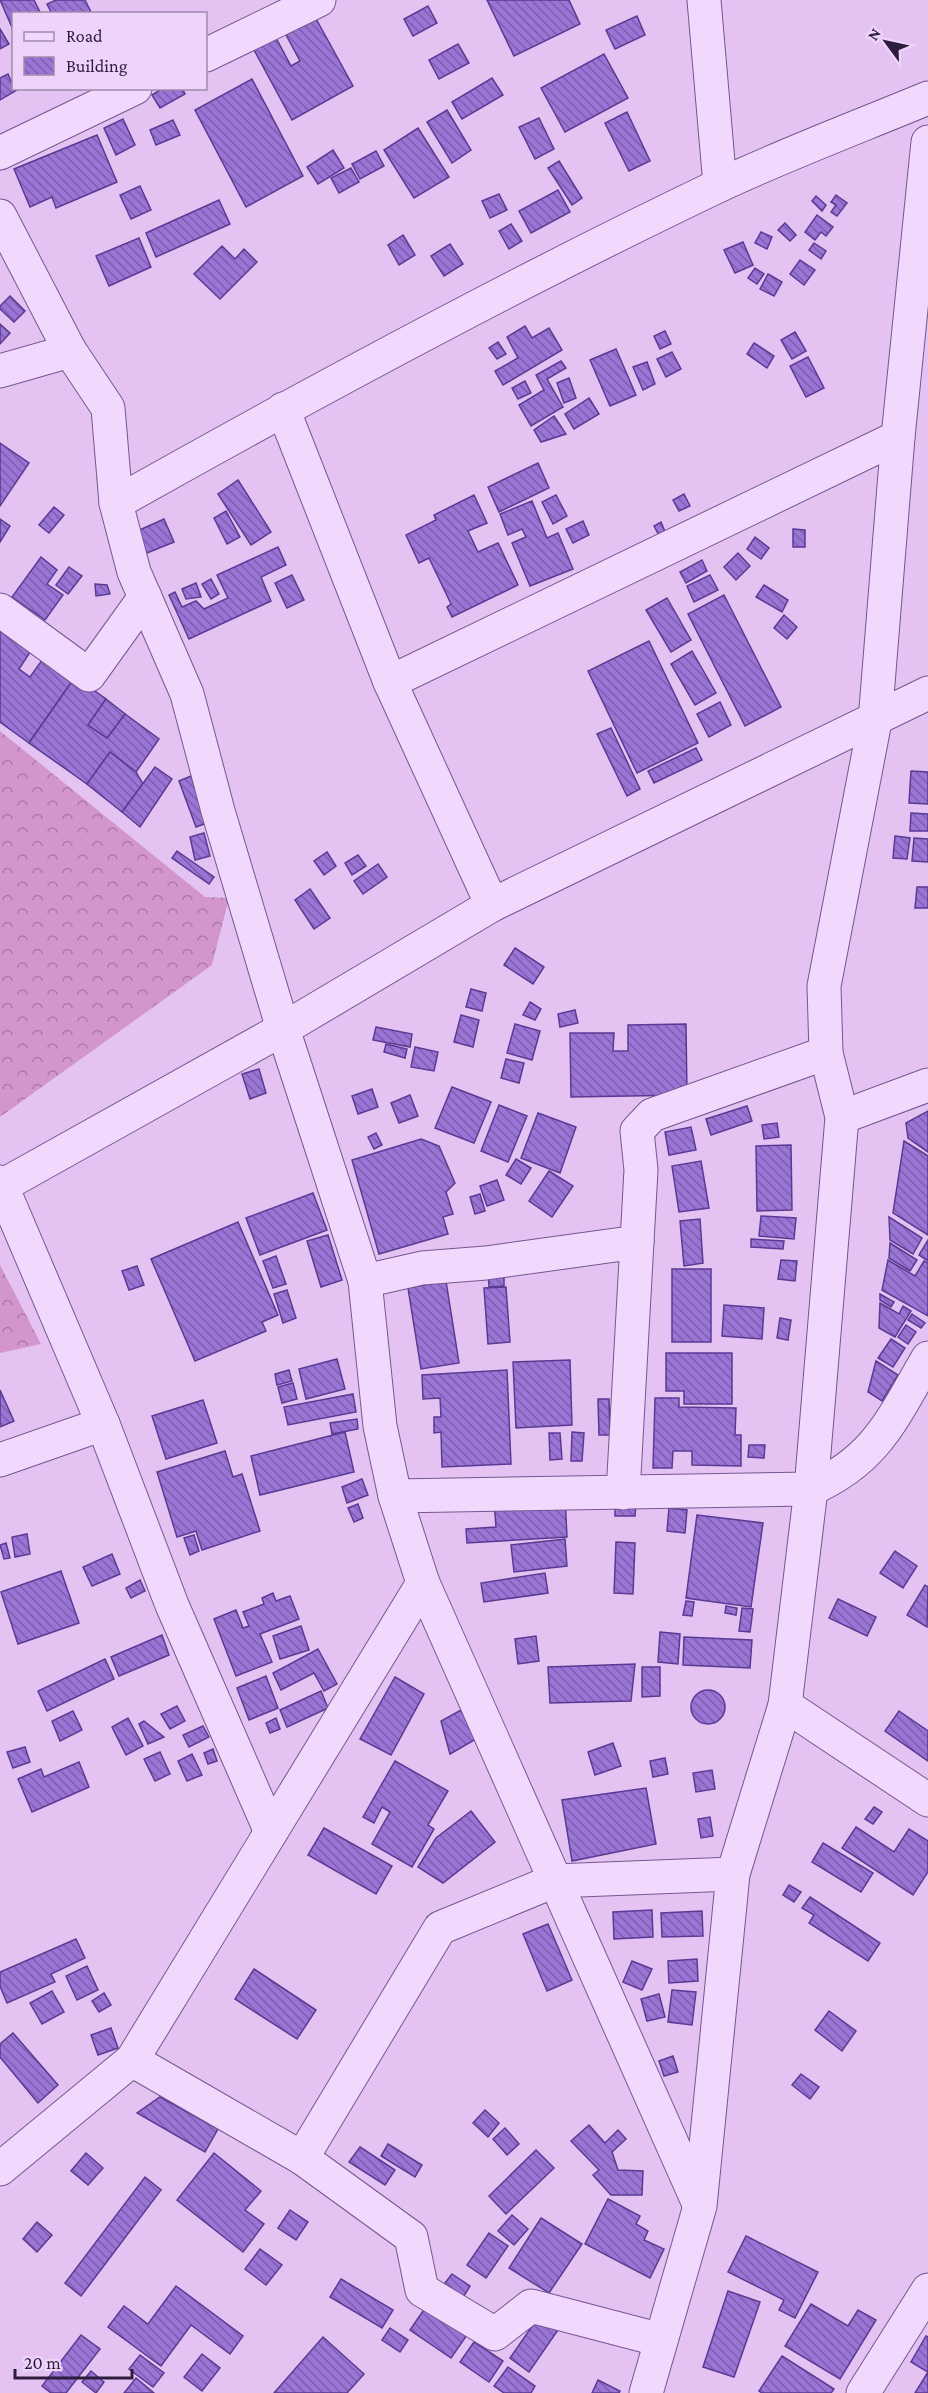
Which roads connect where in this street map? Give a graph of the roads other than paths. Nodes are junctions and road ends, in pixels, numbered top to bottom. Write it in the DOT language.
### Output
graph roads {
  1 [pos="319,0"];
  2 [pos="704,0"];
  3 [pos="272,11"];
  4 [pos="207,54"];
  5 [pos="131,90"];
  6 [pos="928,98"];
  7 [pos="928,142"];
  8 [pos="0,153"];
  9 [pos="720,186"];
  10 [pos="0,216"];
  11 [pos="70,351"];
  12 [pos="0,370"];
  13 [pos="283,409"];
  14 [pos="898,437"];
  15 [pos="116,503"];
  16 [pos="145,597"];
  17 [pos="0,610"];
  18 [pos="390,682"];
  19 [pos="928,693"];
  20 [pos="875,721"];
  21 [pos="492,905"];
  22 [pos="283,1029"];
  23 [pos="826,1053"];
  24 [pos="928,1085"];
  25 [pos="842,1117"];
  26 [pos="1,1185"];
  27 [pos="637,1242"];
  28 [pos="365,1281"];
  29 [pos="928,1358"];
  30 [pos="103,1424"];
  31 [pos="0,1460"];
  32 [pos="811,1489"];
  33 [pos="623,1493"];
  34 [pos="394,1496"];
  35 [pos="423,1583"];
  36 [pos="785,1705"];
  37 [pos="928,1800"];
  38 [pos="271,1832"];
  39 [pos="733,1874"];
  40 [pos="554,1881"];
  41 [pos="132,2060"];
  42 [pos="302,2158"];
  43 [pos="0,2169"];
  44 [pos="700,2206"];
  45 [pos="928,2290"];
  46 [pos="661,2340"];
  47 [pos="646,2393"];
  48 [pos="863,2393"];
  1 -- 3 [label="street"];
  2 -- 9 [label="street"];
  3 -- 4 [label="street"];
  5 -- 8 [label="street"];
  6 -- 9 [label="street"];
  7 -- 14 [label="street"];
  9 -- 13 [label="street"];
  10 -- 11 [label="street"];
  11 -- 12 [label="street"];
  11 -- 15 [label="street"];
  13 -- 15 [label="street"];
  13 -- 18 [label="street"];
  14 -- 18 [label="street"];
  14 -- 20 [label="street"];
  15 -- 16 [label="street"];
  16 -- 17 [label="street"];
  16 -- 22 [label="street"];
  18 -- 21 [label="street"];
  19 -- 20 [label="street"];
  20 -- 21 [label="street"];
  20 -- 23 [label="street"];
  21 -- 22 [label="street"];
  22 -- 26 [label="street"];
  22 -- 28 [label="street"];
  23 -- 25 [label="street"];
  23 -- 27 [label="street"];
  24 -- 25 [label="street"];
  25 -- 32 [label="street"];
  26 -- 30 [label="street"];
  27 -- 28 [label="street"];
  27 -- 33 [label="street"];
  28 -- 34 [label="street"];
  29 -- 32 [label="street"];
  30 -- 31 [label="street"];
  30 -- 38 [label="street"];
  32 -- 33 [label="street"];
  32 -- 36 [label="street"];
  33 -- 34 [label="street"];
  34 -- 35 [label="street"];
  35 -- 38 [label="street"];
  35 -- 40 [label="street"];
  36 -- 37 [label="street"];
  36 -- 39 [label="street"];
  38 -- 41 [label="street"];
  39 -- 40 [label="street"];
  39 -- 44 [label="street"];
  40 -- 42 [label="street"];
  40 -- 44 [label="street"];
  41 -- 42 [label="street"];
  41 -- 43 [label="street"];
  42 -- 46 [label="street"];
  44 -- 46 [label="street"];
  45 -- 48 [label="street"];
  46 -- 47 [label="street"];
}
